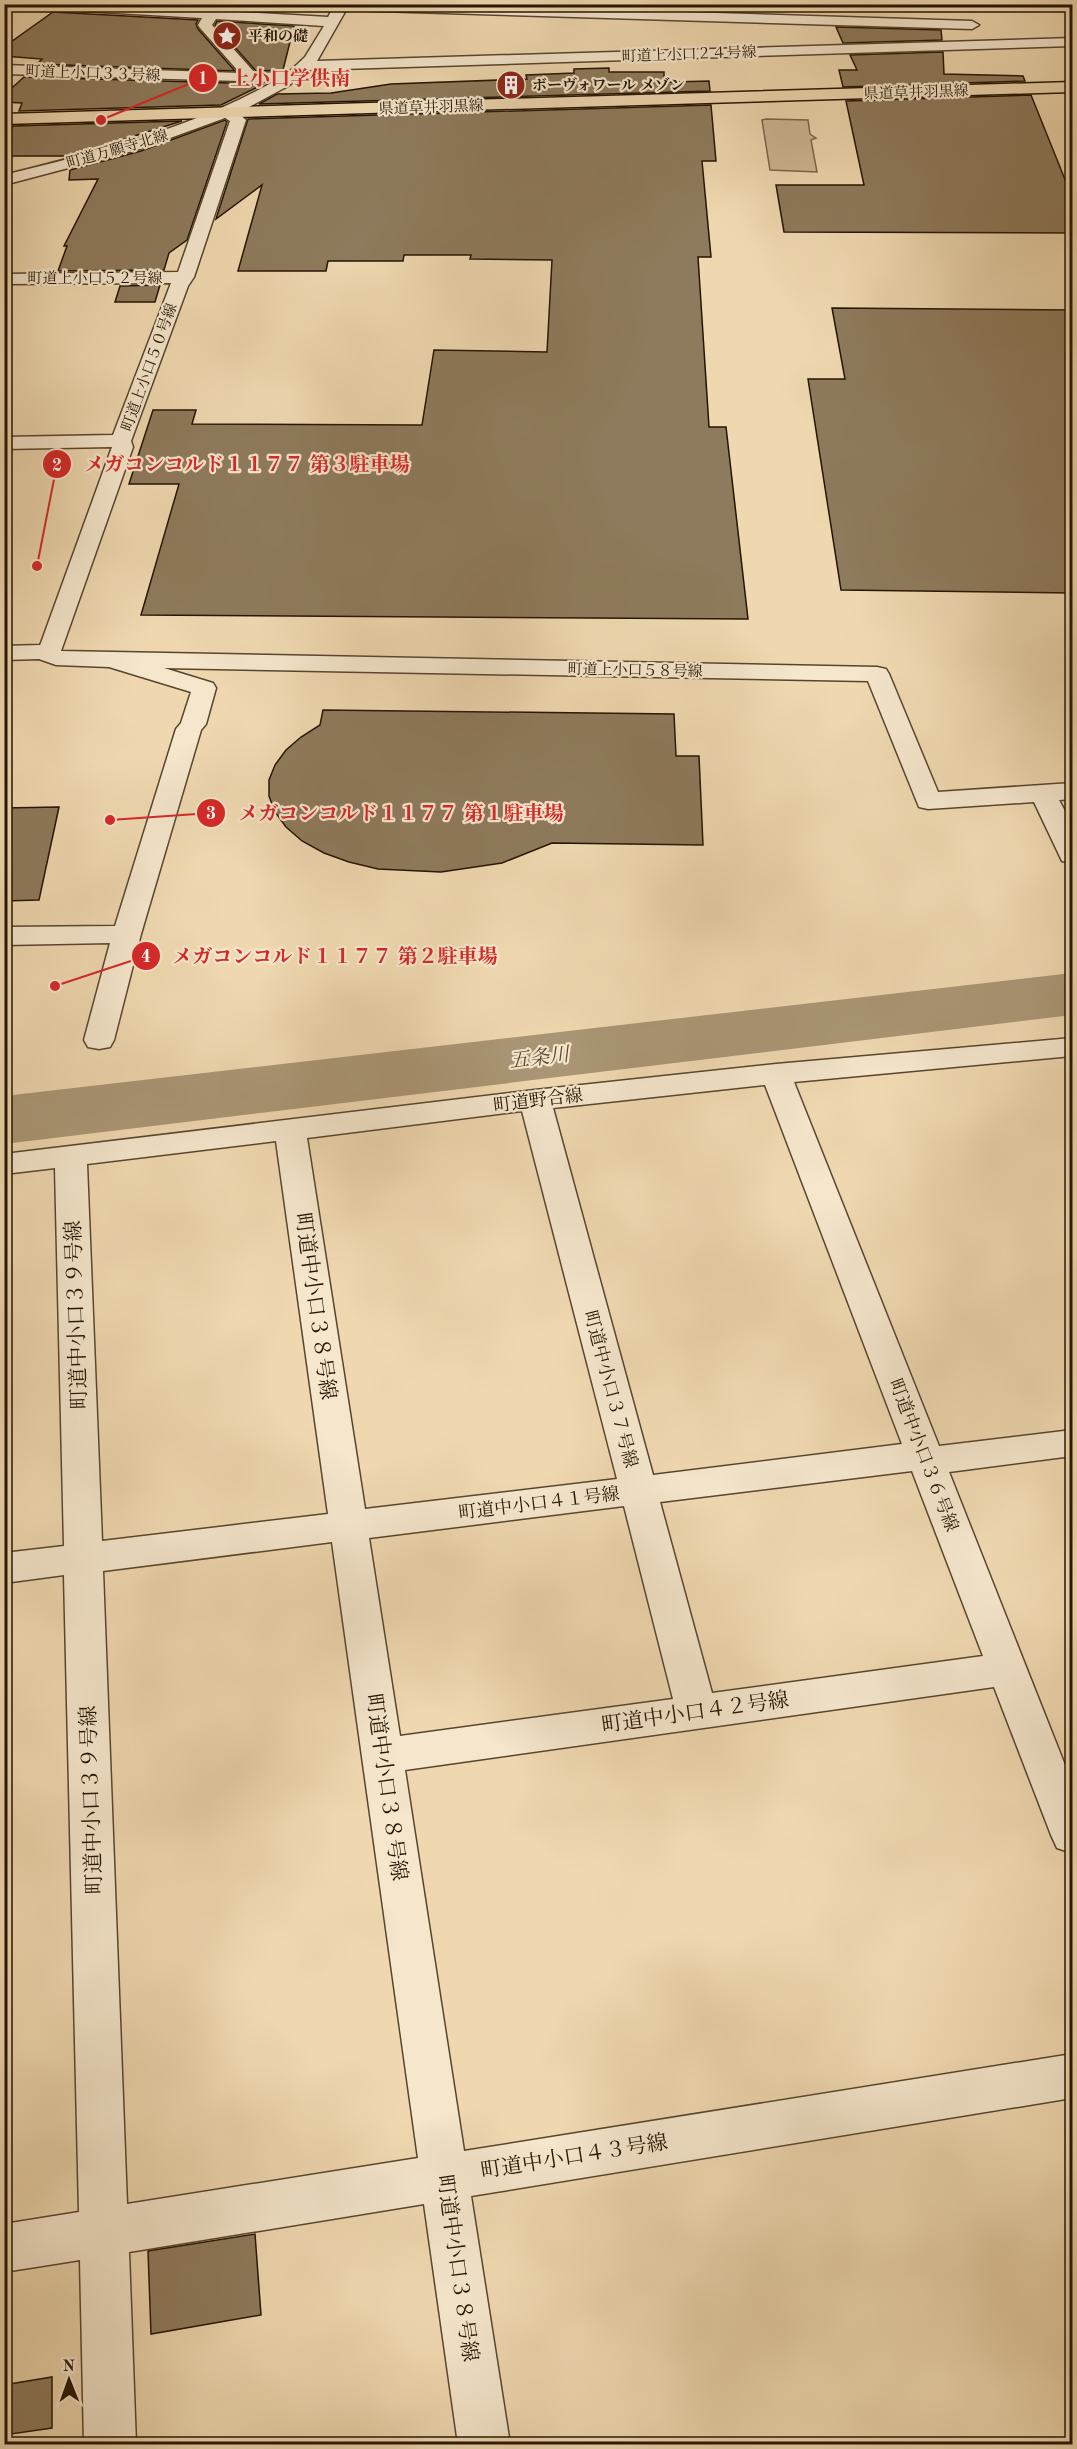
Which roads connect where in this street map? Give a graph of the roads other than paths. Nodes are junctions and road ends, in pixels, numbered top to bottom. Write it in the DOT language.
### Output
graph roads {
  1 [pos="30,4"];
  2 [pos="342,5"];
  3 [pos="216,10"];
  4 [pos="678,10"];
  5 [pos="332,22"];
  6 [pos="983,25"];
  7 [pos="1006,26"];
  8 [pos="1072,42"];
  9 [pos="1012,44"];
  10 [pos="670,55"];
  11 [pos="306,66"];
  12 [pos="8,69"];
  13 [pos="250,77"];
  14 [pos="290,78"];
  15 [pos="4,84"];
  16 [pos="1072,87"];
  17 [pos="228,112"];
  18 [pos="4,119"];
  19 [pos="4,180"];
  20 [pos="4,279"];
  21 [pos="182,281"];
  22 [pos="4,287"];
  23 [pos="121,441"];
  24 [pos="4,443"];
  25 [pos="48,652"];
  26 [pos="4,653"];
  27 [pos="111,660"];
  28 [pos="1072,790"];
  29 [pos="1042,793"];
  30 [pos="1072,855"];
  31 [pos="127,934"];
  32 [pos="4,936"];
  33 [pos="99,1040"];
  34 [pos="1072,1047"];
  35 [pos="777,1074"];
  36 [pos="535,1100"];
  37 [pos="290,1130"];
  38 [pos="71,1156"];
  39 [pos="4,1164"];
  40 [pos="1072,1443"];
  41 [pos="927,1461"];
  42 [pos="638,1491"];
  43 [pos="349,1526"];
  44 [pos="83,1559"];
  45 [pos="4,1568"];
  46 [pos="1008,1669"];
  47 [pos="697,1712"];
  48 [pos="383,1756"];
  49 [pos="1072,1835"];
  50 [pos="1072,2076"];
  51 [pos="445,2177"];
  52 [pos="104,2232"];
  53 [pos="4,2248"];
  54 [pos="110,2445"];
  55 [pos="484,2445"];
  1 -- 3 [label="street"];
  2 -- 4 [label="street"];
  2 -- 5 [label="street"];
  3 -- 5 [label="street"];
  3 -- 13 [label="street"];
  4 -- 6 [label="street"];
  4 -- 10 [label="street"];
  5 -- 11 [label="street"];
  7 -- 9 [label="street"];
  8 -- 9 [label="street, 町道上小口２４号線"];
  9 -- 10 [label="street, 町道上小口２４号線"];
  10 -- 11 [label="street, 町道上小口２４号線"];
  11 -- 14 [label="street, 町道万願寺北線"];
  12 -- 13 [label="street, 町道上小口３３号線"];
  12 -- 15 [label="street"];
  13 -- 14 [label="street, 町道上小口３３号線"];
  14 -- 17 [label="street, 町道万願寺北線"];
  16 -- 17 [label="main road, 県道草井羽黒線"];
  17 -- 18 [label="main road, 県道草井羽黒線"];
  17 -- 19 [label="street, 町道万願寺北線"];
  17 -- 21 [label="street, 町道上小口５０号線"];
  20 -- 21 [label="street, 町道上小口５２号線"];
  21 -- 22 [label="street"];
  21 -- 23 [label="street, 町道上小口５０号線"];
  23 -- 24 [label="street"];
  23 -- 25 [label="street, 町道上小口５０号線"];
  25 -- 26 [label="street"];
  25 -- 27 [label="street"];
  27 -- 29 [label="street, 町道上小口５８号線"];
  27 -- 31 [label="street"];
  28 -- 29 [label="street, 町道上小口５８号線"];
  29 -- 30 [label="street"];
  31 -- 32 [label="street"];
  31 -- 33 [label="street"];
  34 -- 35 [label="street, 町道野合線"];
  35 -- 36 [label="street, 町道野合線"];
  35 -- 41 [label="street, 町道中小口３６号線"];
  36 -- 37 [label="street, 町道野合線"];
  36 -- 42 [label="street, 町道中小口３７号線"];
  37 -- 38 [label="street, 町道野合線"];
  37 -- 43 [label="street, 町道中小口３８号線"];
  38 -- 39 [label="street, 町道野合線"];
  38 -- 44 [label="street, 町道中小口３９号線"];
  40 -- 41 [label="street, 町道中小口４１号線"];
  41 -- 42 [label="street, 町道中小口４１号線"];
  41 -- 46 [label="street, 町道中小口３６号線"];
  42 -- 43 [label="street, 町道中小口４１号線"];
  42 -- 47 [label="street, 町道中小口３７号線"];
  43 -- 44 [label="street, 町道中小口４１号線"];
  43 -- 48 [label="street, 町道中小口３８号線"];
  44 -- 45 [label="street, 町道中小口４１号線"];
  44 -- 52 [label="street, 町道中小口３９号線"];
  46 -- 47 [label="street, 町道中小口４２号線"];
  46 -- 49 [label="street, 町道中小口３６号線"];
  47 -- 48 [label="street, 町道中小口４２号線"];
  48 -- 51 [label="street, 町道中小口３８号線"];
  50 -- 51 [label="street, 町道中小口４３号線"];
  51 -- 52 [label="street, 町道中小口４３号線"];
  51 -- 55 [label="street, 町道中小口３８号線"];
  52 -- 53 [label="street, 町道中小口４３号線"];
  52 -- 54 [label="street, 町道中小口３９号線"];
}
